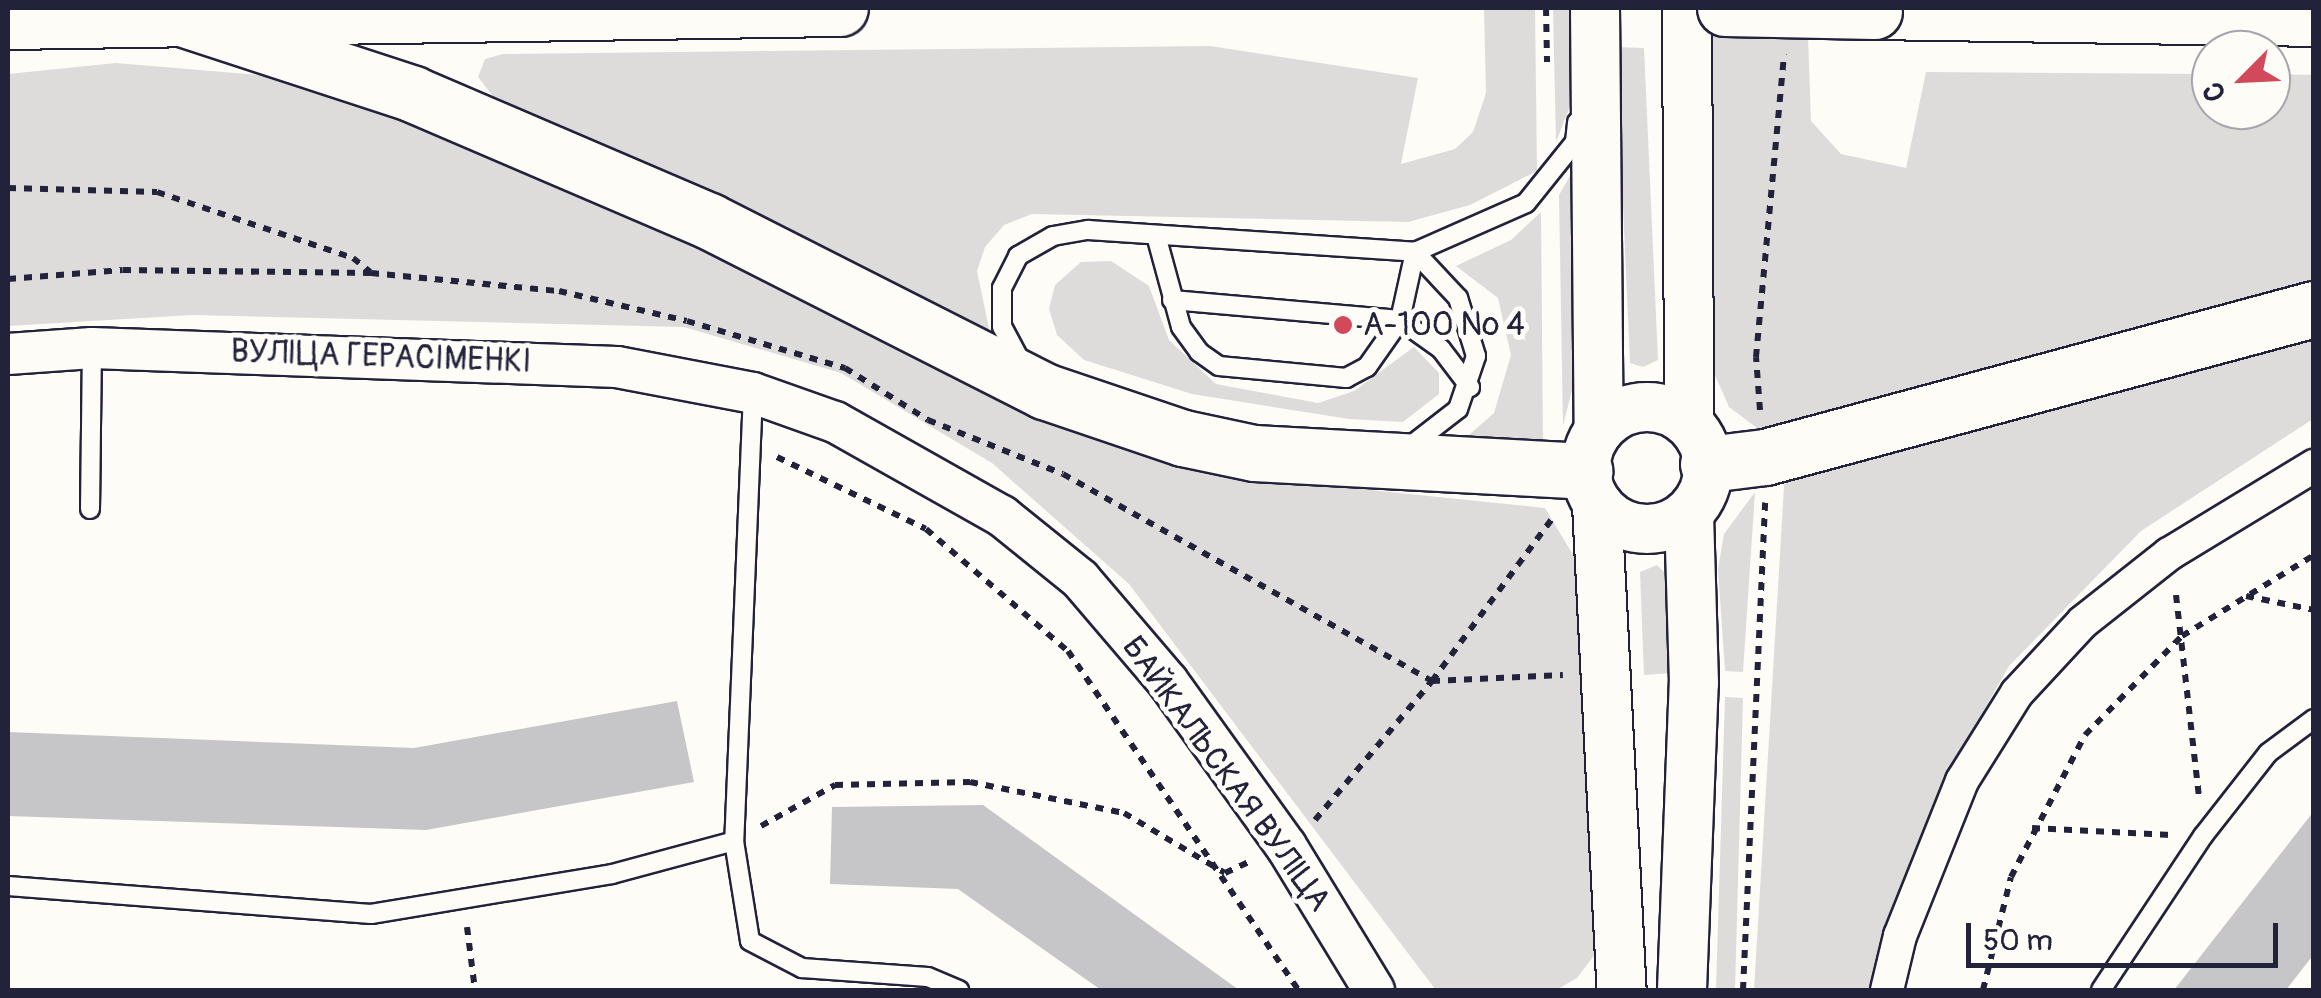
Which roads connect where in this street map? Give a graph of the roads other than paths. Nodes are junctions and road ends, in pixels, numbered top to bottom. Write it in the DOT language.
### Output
graph roads {
  1 [pos="840,8"];
  2 [pos="1595,8"];
  3 [pos="1687,8"];
  4 [pos="1725,8"];
  5 [pos="175,16"];
  6 [pos="2314,18"];
  7 [pos="8,21"];
  8 [pos="1157,239"];
  9 [pos="1415,252"];
  10 [pos="1172,300"];
  11 [pos="2314,309"];
  12 [pos="1400,320"];
  13 [pos="92,348"];
  14 [pos="8,354"];
  15 [pos="1470,387"];
  16 [pos="1044,391"];
  17 [pos="753,394"];
  18 [pos="1382,462"];
  19 [pos="2314,466"];
  20 [pos="1695,467"];
  21 [pos="1584,479"];
  22 [pos="90,508"];
  23 [pos="2314,719"];
  24 [pos="734,841"];
  25 [pos="8,886"];
  26 [pos="959,990"];
  27 [pos="1374,990"];
  28 [pos="1622,990"];
  29 [pos="1682,990"];
  30 [pos="1887,990"];
  31 [pos="2102,990"];
  1 -- 5 [label="highway"];
  2 -- 9 [label="lane"];
  2 -- 21 [label="main road"];
  3 -- 20 [label="main road"];
  4 -- 6 [label="highway, bridge"];
  5 -- 7 [label="highway"];
  5 -- 16 [label="highway"];
  8 -- 9 [label="lane"];
  8 -- 10 [label="lane"];
  8 -- 16 [label="lane"];
  9 -- 12 [label="lane"];
  9 -- 15 [label="lane"];
  10 -- 12 [label="lane"];
  10 -- 12 [label="lane"];
  11 -- 20 [label="highway"];
  12 -- 15 [label="lane"];
  13 -- 14 [label="street, ВУЛІЦА ГЕРАСІМЕНКІ"];
  13 -- 17 [label="street, ВУЛІЦА ГЕРАСІМЕНКІ"];
  13 -- 22 [label="lane"];
  15 -- 18 [label="lane"];
  16 -- 18 [label="highway"];
  17 -- 24 [label="lane"];
  17 -- 27 [label="street, БАЙКАЛЬСКАЯ ВУЛІЦА"];
  18 -- 21 [label="highway"];
  19 -- 30 [label="street"];
  20 -- 21 [label="main road"];
  20 -- 21 [label="main road"];
  20 -- 29 [label="main road"];
  21 -- 28 [label="main road"];
  23 -- 31 [label="lane"];
  24 -- 25 [label="lane"];
  24 -- 26 [label="lane"];
}
